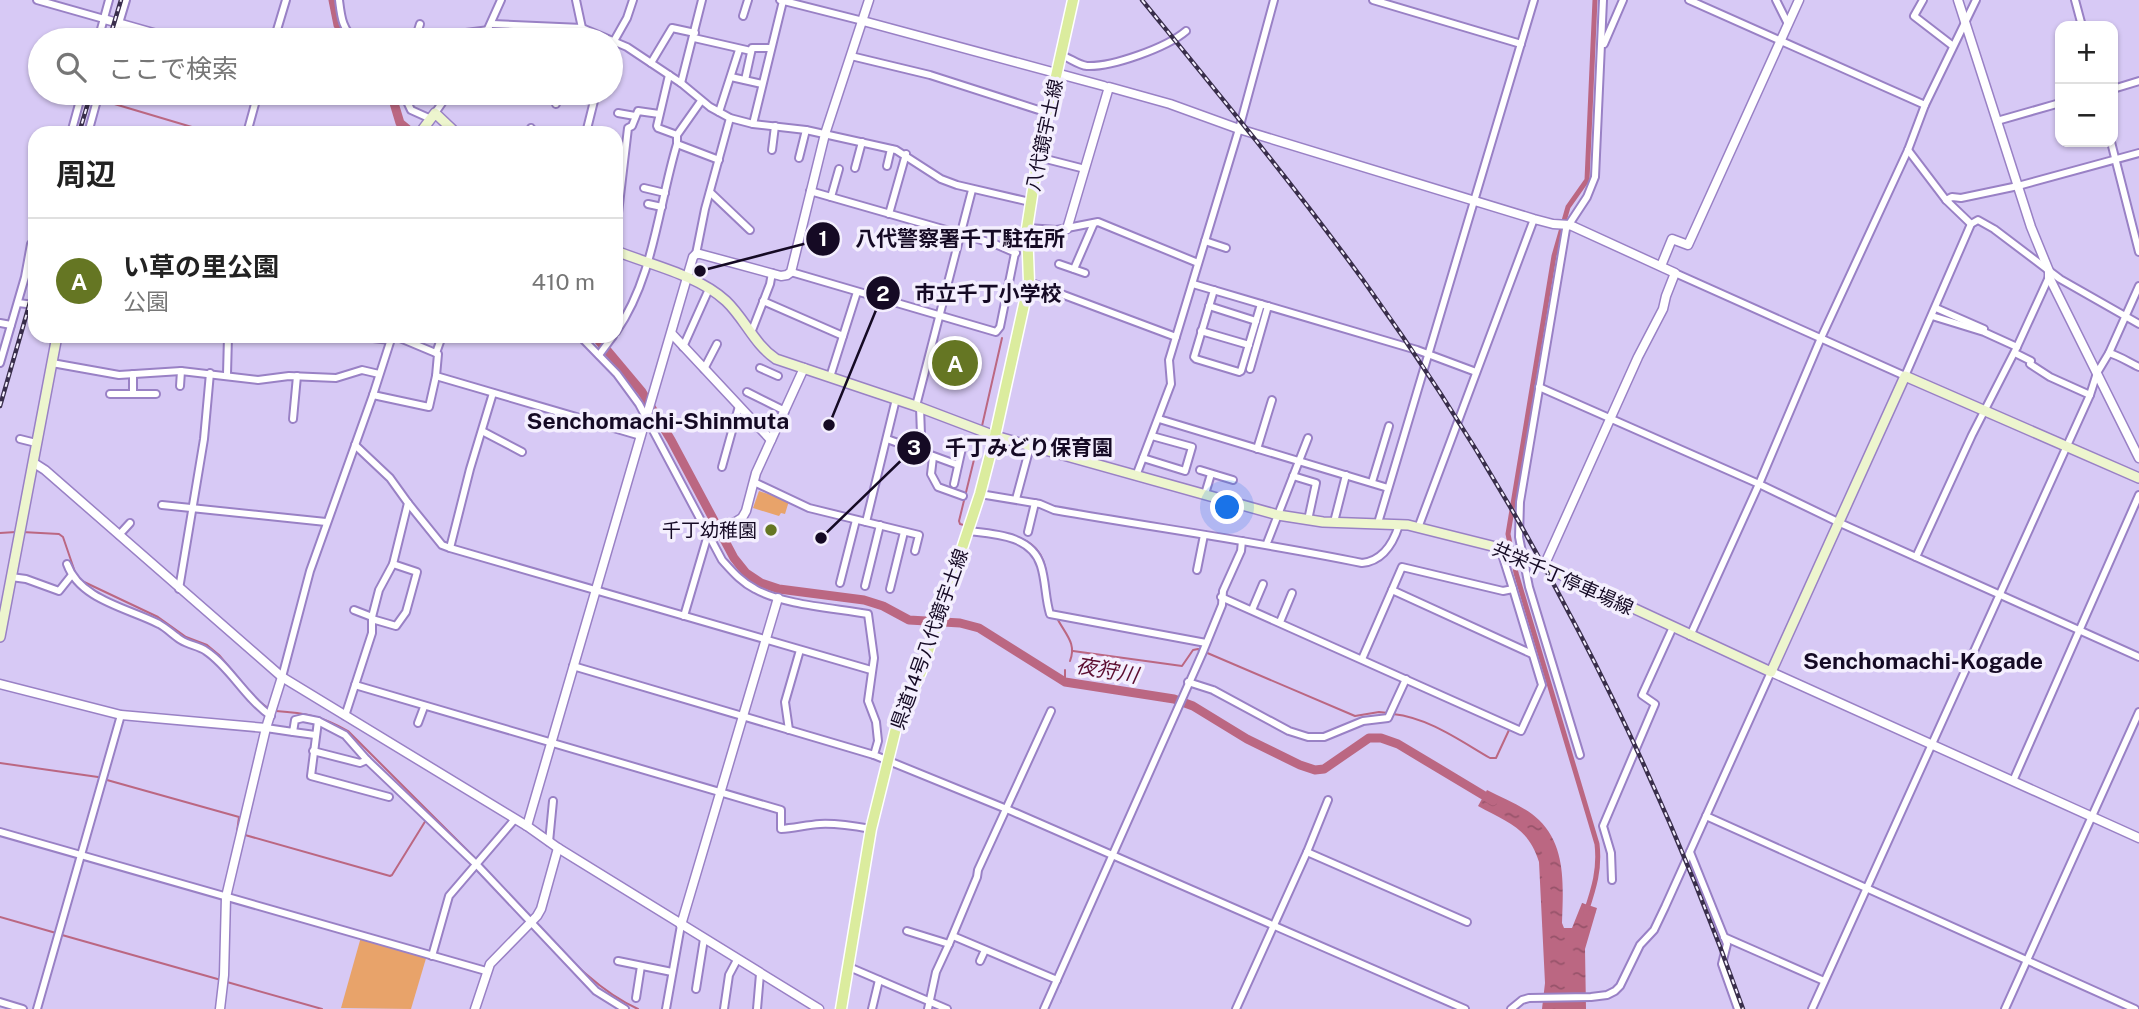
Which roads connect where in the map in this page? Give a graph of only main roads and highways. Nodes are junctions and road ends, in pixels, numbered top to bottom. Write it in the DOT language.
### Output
graph roads {
  1 [pos="1073,0"];
  2 [pos="425,126"];
  3 [pos="447,126"];
  4 [pos="623,254"];
  5 [pos="56,343"];
  6 [pos="993,435"];
  7 [pos="2139,478"];
  8 [pos="7,579"];
  9 [pos="0,637"];
  10 [pos="841,1009"];
  1 -- 6 [label="main road, 八代鏡宇土線"];
  2 -- 3 [label="main road"];
  4 -- 6 [label="main road, 共栄千丁停車場線"];
  5 -- 8 [label="main road"];
  6 -- 7 [label="main road, 共栄千丁停車場線"];
  6 -- 10 [label="main road, 県道14号八代鏡宇土線"];
  8 -- 9 [label="main road"];
}
